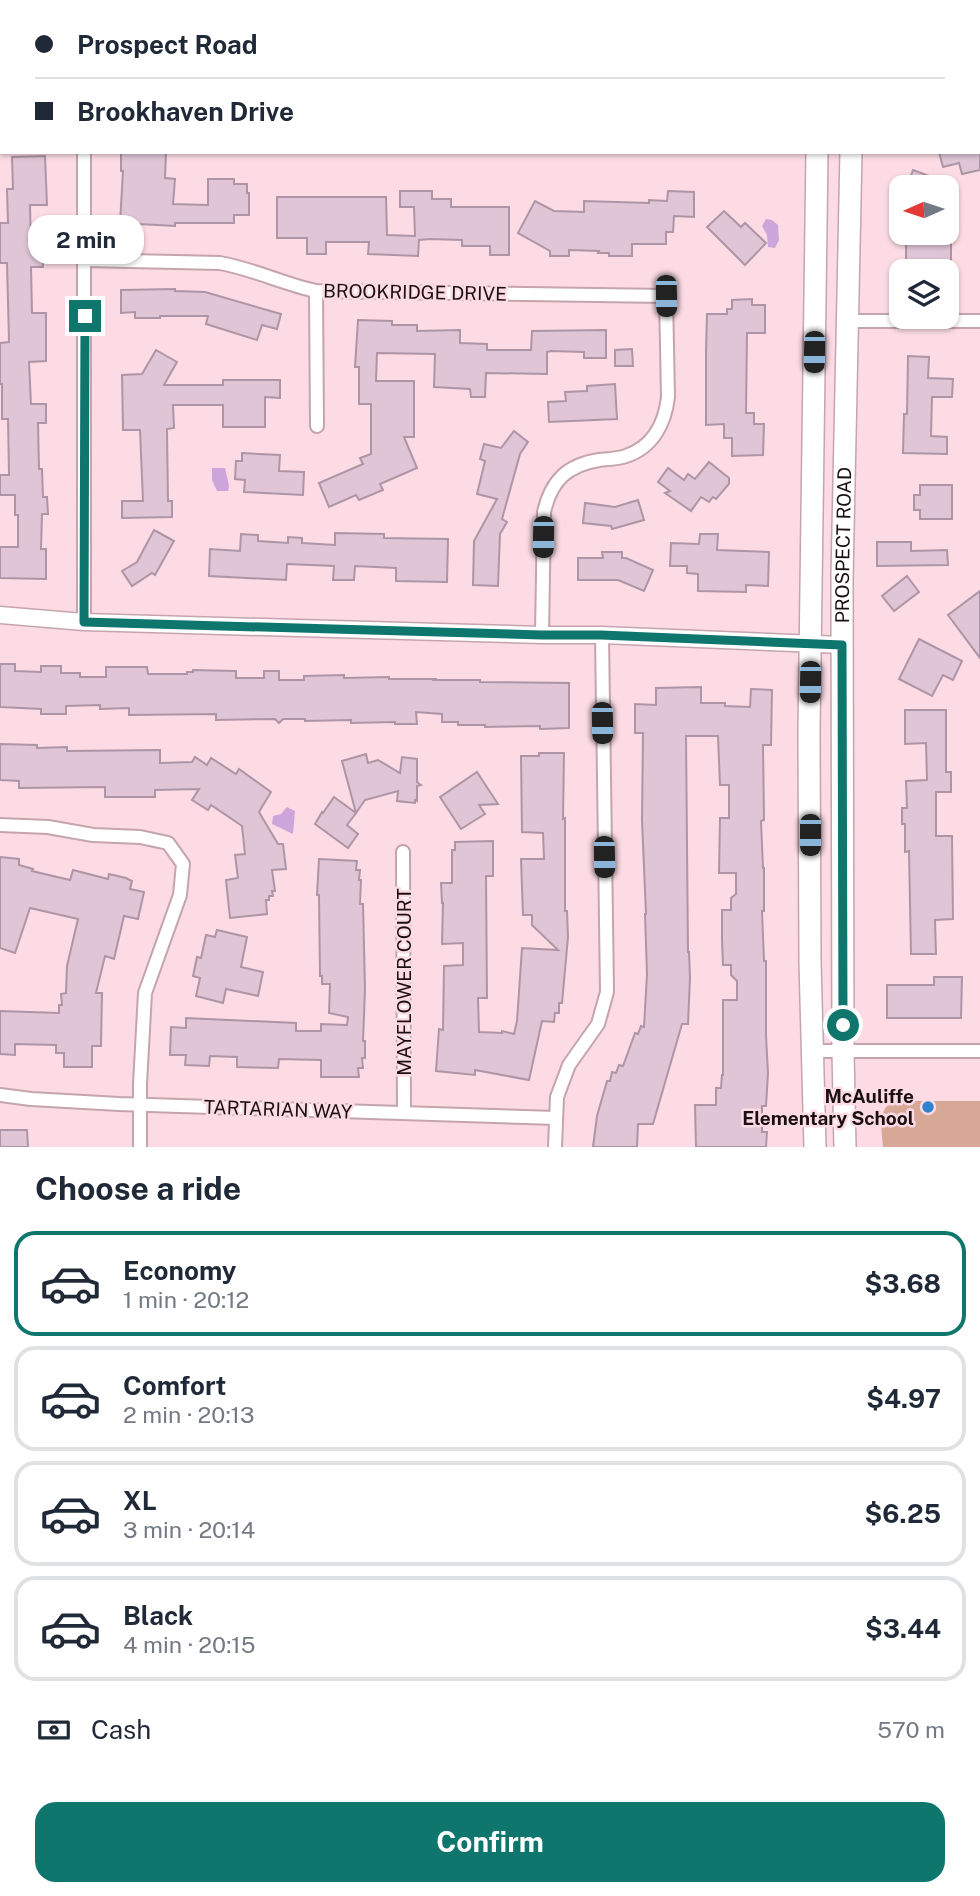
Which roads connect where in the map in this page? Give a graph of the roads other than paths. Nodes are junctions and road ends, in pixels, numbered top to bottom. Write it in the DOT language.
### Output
graph roads {
  1 [pos="84,154"];
  2 [pos="817,154"];
  3 [pos="851,154"];
  4 [pos="85,260"];
  5 [pos="316,291"];
  6 [pos="847,321"];
  7 [pos="980,321"];
  8 [pos="317,426"];
  9 [pos="0,615"];
  10 [pos="84,622"];
  11 [pos="542,635"];
  12 [pos="601,635"];
  13 [pos="811,644"];
  14 [pos="842,645"];
  15 [pos="0,825"];
  16 [pos="403,852"];
  17 [pos="813,1051"];
  18 [pos="843,1051"];
  19 [pos="980,1051"];
  20 [pos="0,1095"];
  21 [pos="140,1104"];
  22 [pos="404,1113"];
  23 [pos="556,1118"];
  24 [pos="140,1147"];
  25 [pos="555,1147"];
  26 [pos="815,1147"];
  27 [pos="845,1147"];
  1 -- 4 [label="street"];
  2 -- 13 [label="main road, PROSPECT ROAD"];
  3 -- 6 [label="main road, PROSPECT ROAD"];
  4 -- 5 [label="street, BROOKRIDGE DRIVE"];
  4 -- 10 [label="street"];
  5 -- 8 [label="street"];
  5 -- 11 [label="street, BROOKRIDGE DRIVE"];
  6 -- 7 [label="street"];
  6 -- 14 [label="main road, PROSPECT ROAD"];
  9 -- 10 [label="street"];
  10 -- 11 [label="street"];
  11 -- 12 [label="street"];
  12 -- 13 [label="street"];
  12 -- 23 [label="street"];
  13 -- 14 [label="street"];
  13 -- 17 [label="main road, PROSPECT ROAD"];
  14 -- 18 [label="main road, PROSPECT ROAD"];
  15 -- 21 [label="street"];
  16 -- 22 [label="street, MAYFLOWER COURT"];
  17 -- 18 [label="street"];
  17 -- 26 [label="main road, PROSPECT ROAD"];
  18 -- 19 [label="street"];
  18 -- 27 [label="main road, PROSPECT ROAD"];
  20 -- 21 [label="street, TARTARIAN WAY"];
  21 -- 22 [label="street, TARTARIAN WAY"];
  21 -- 24 [label="street"];
  22 -- 23 [label="street, TARTARIAN WAY"];
  23 -- 25 [label="street"];
}
